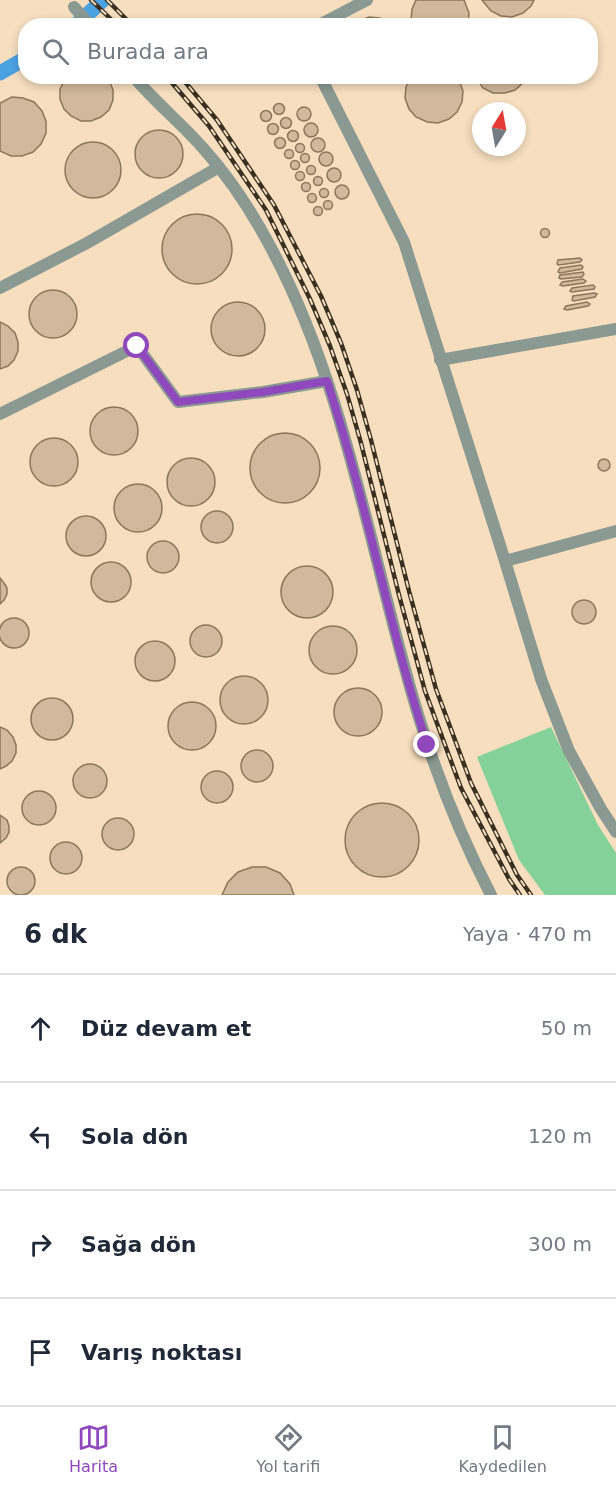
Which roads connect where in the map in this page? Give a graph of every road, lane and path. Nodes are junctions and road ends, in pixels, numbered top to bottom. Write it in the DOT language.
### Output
graph roads {
  1 [pos="367,0"];
  2 [pos="74,7"];
  3 [pos="84,18"];
  4 [pos="332,18"];
  5 [pos="141,84"];
  6 [pos="324,84"];
  7 [pos="219,167"];
  8 [pos="0,288"];
  9 [pos="616,329"];
  10 [pos="441,360"];
  11 [pos="327,381"];
  12 [pos="0,414"];
  13 [pos="616,531"];
  14 [pos="506,561"];
  15 [pos="616,832"];
  16 [pos="490,895"];
  1 -- 4 [label="street"];
  2 -- 3 [label="street"];
  5 -- 7 [label="street"];
  6 -- 10 [label="street"];
  7 -- 8 [label="street"];
  7 -- 11 [label="street"];
  9 -- 10 [label="street"];
  10 -- 14 [label="street"];
  11 -- 12 [label="street"];
  11 -- 16 [label="street"];
  13 -- 14 [label="street"];
  14 -- 15 [label="street"];
}
